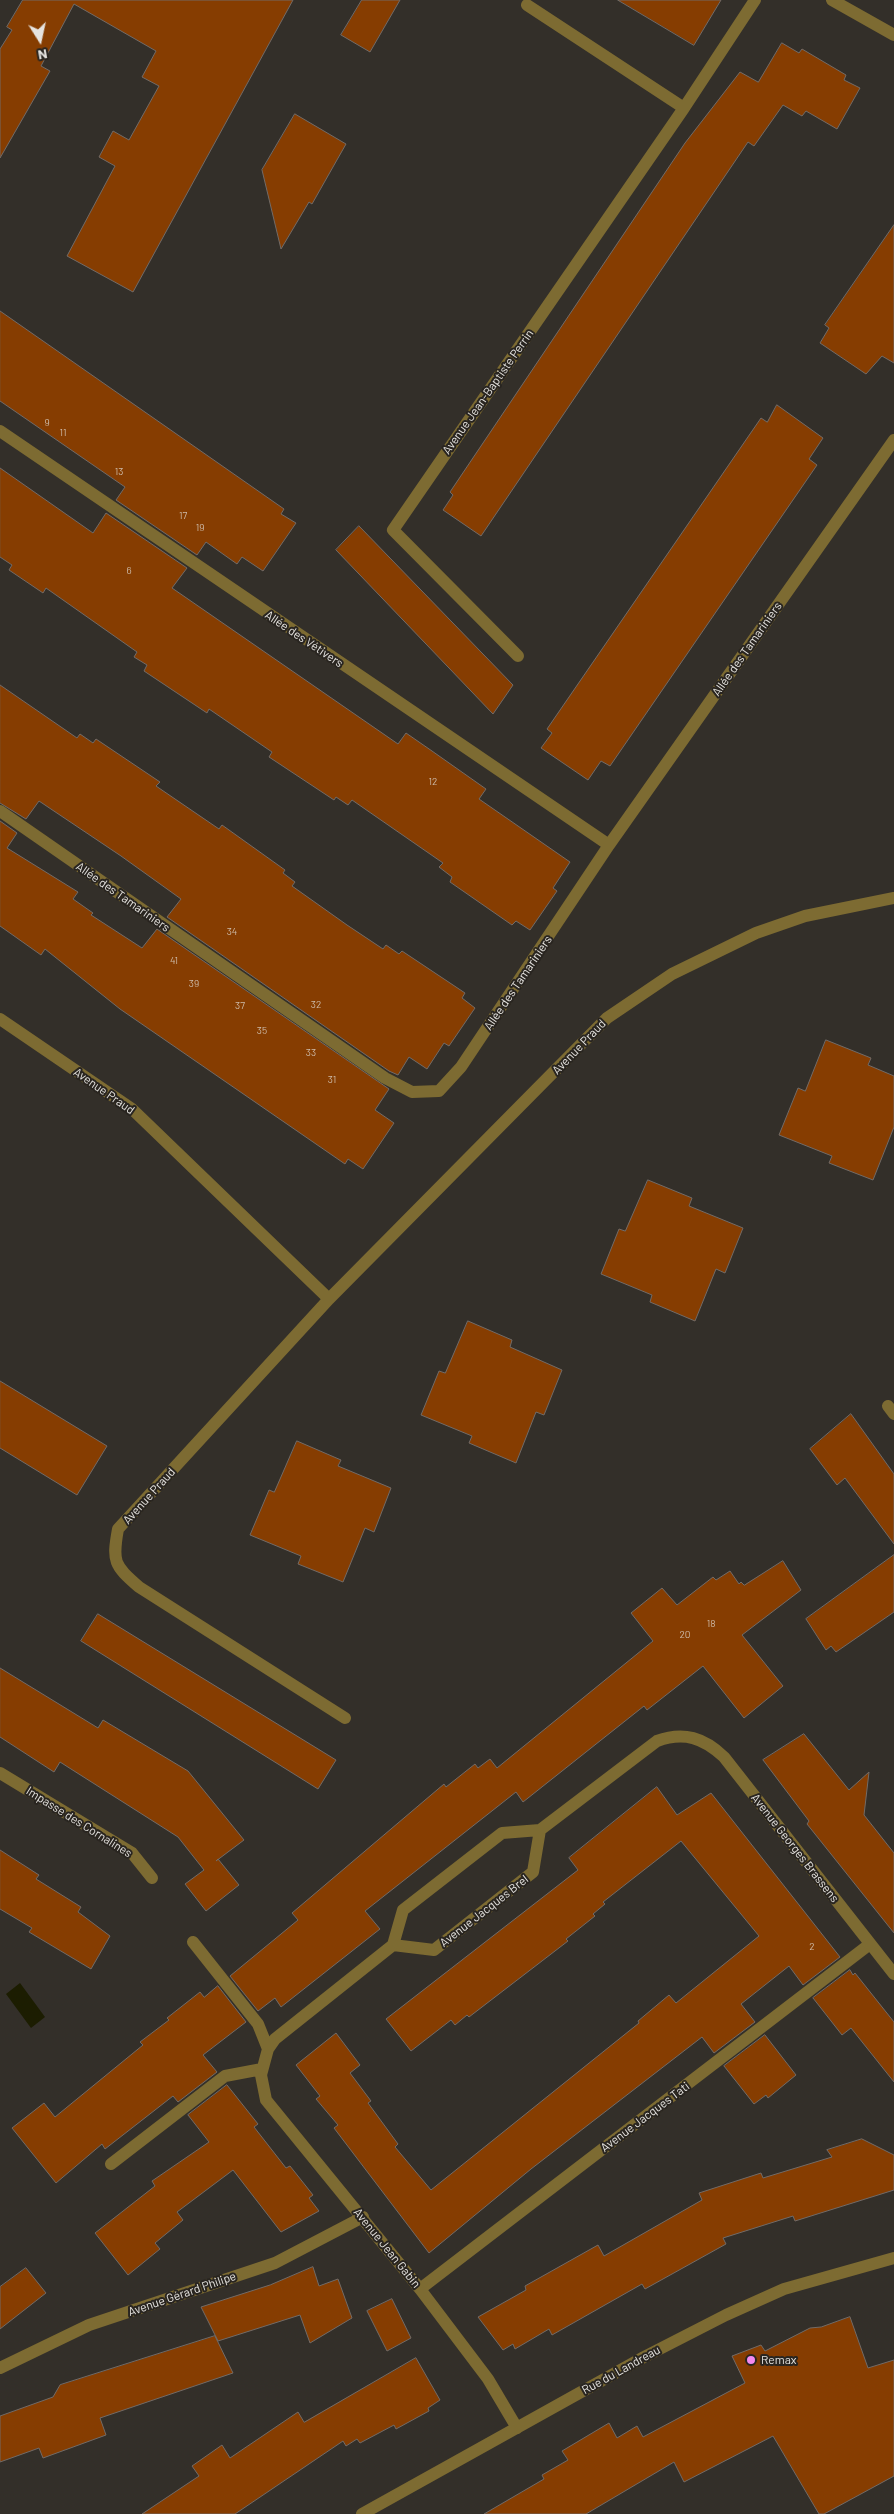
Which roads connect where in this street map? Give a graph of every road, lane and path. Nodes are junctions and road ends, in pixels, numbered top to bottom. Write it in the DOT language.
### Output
graph roads {
  1 [pos="755,0"];
  2 [pos="832,0"];
  3 [pos="527,5"];
  4 [pos="894,35"];
  5 [pos="684,108"];
  6 [pos="0,431"];
  7 [pos="894,440"];
  8 [pos="518,656"];
  9 [pos="0,811"];
  10 [pos="609,845"];
  11 [pos="894,898"];
  12 [pos="0,1018"];
  13 [pos="329,1299"];
  14 [pos="345,1718"];
  15 [pos="0,1773"];
  16 [pos="540,1830"];
  17 [pos="152,1878"];
  18 [pos="193,1942"];
  19 [pos="870,1944"];
  20 [pos="393,1945"];
  21 [pos="894,1974"];
  22 [pos="268,2049"];
  23 [pos="262,2069"];
  24 [pos="111,2164"];
  25 [pos="363,2217"];
  26 [pos="894,2258"];
  27 [pos="420,2289"];
  28 [pos="0,2368"];
  29 [pos="517,2428"];
  30 [pos="362,2514"];
  1 -- 5 [label="street, Avenue Jean-Baptiste Perrin"];
  2 -- 4 [label="street"];
  3 -- 5 [label="street"];
  5 -- 8 [label="street, Avenue Jean-Baptiste Perrin"];
  6 -- 10 [label="street, Allée des Vétivers"];
  7 -- 10 [label="street, Allée des Tamariniers"];
  9 -- 10 [label="street, Allée des Tamariniers"];
  11 -- 13 [label="street, Avenue Praud"];
  12 -- 13 [label="street, Avenue Praud"];
  13 -- 14 [label="street, Avenue Praud"];
  15 -- 17 [label="street, Impasse des Cornalines"];
  16 -- 19 [label="street, Avenue Georges Brassens"];
  16 -- 20 [label="street"];
  16 -- 20 [label="street, Avenue Jacques Brel"];
  18 -- 22 [label="street"];
  19 -- 21 [label="street, Avenue Georges Brassens"];
  19 -- 27 [label="street, Avenue Jacques Tati"];
  20 -- 22 [label="street"];
  22 -- 23 [label="street, Avenue Jean Gabin"];
  23 -- 24 [label="street"];
  23 -- 25 [label="street, Avenue Jean Gabin"];
  25 -- 27 [label="street, Avenue Jean Gabin"];
  25 -- 28 [label="street, Avenue Gérard Philipe"];
  26 -- 29 [label="street, Rue du Landreau"];
  27 -- 29 [label="street, Avenue Jean Gabin"];
  29 -- 30 [label="street, Rue du Landreau"];
}
